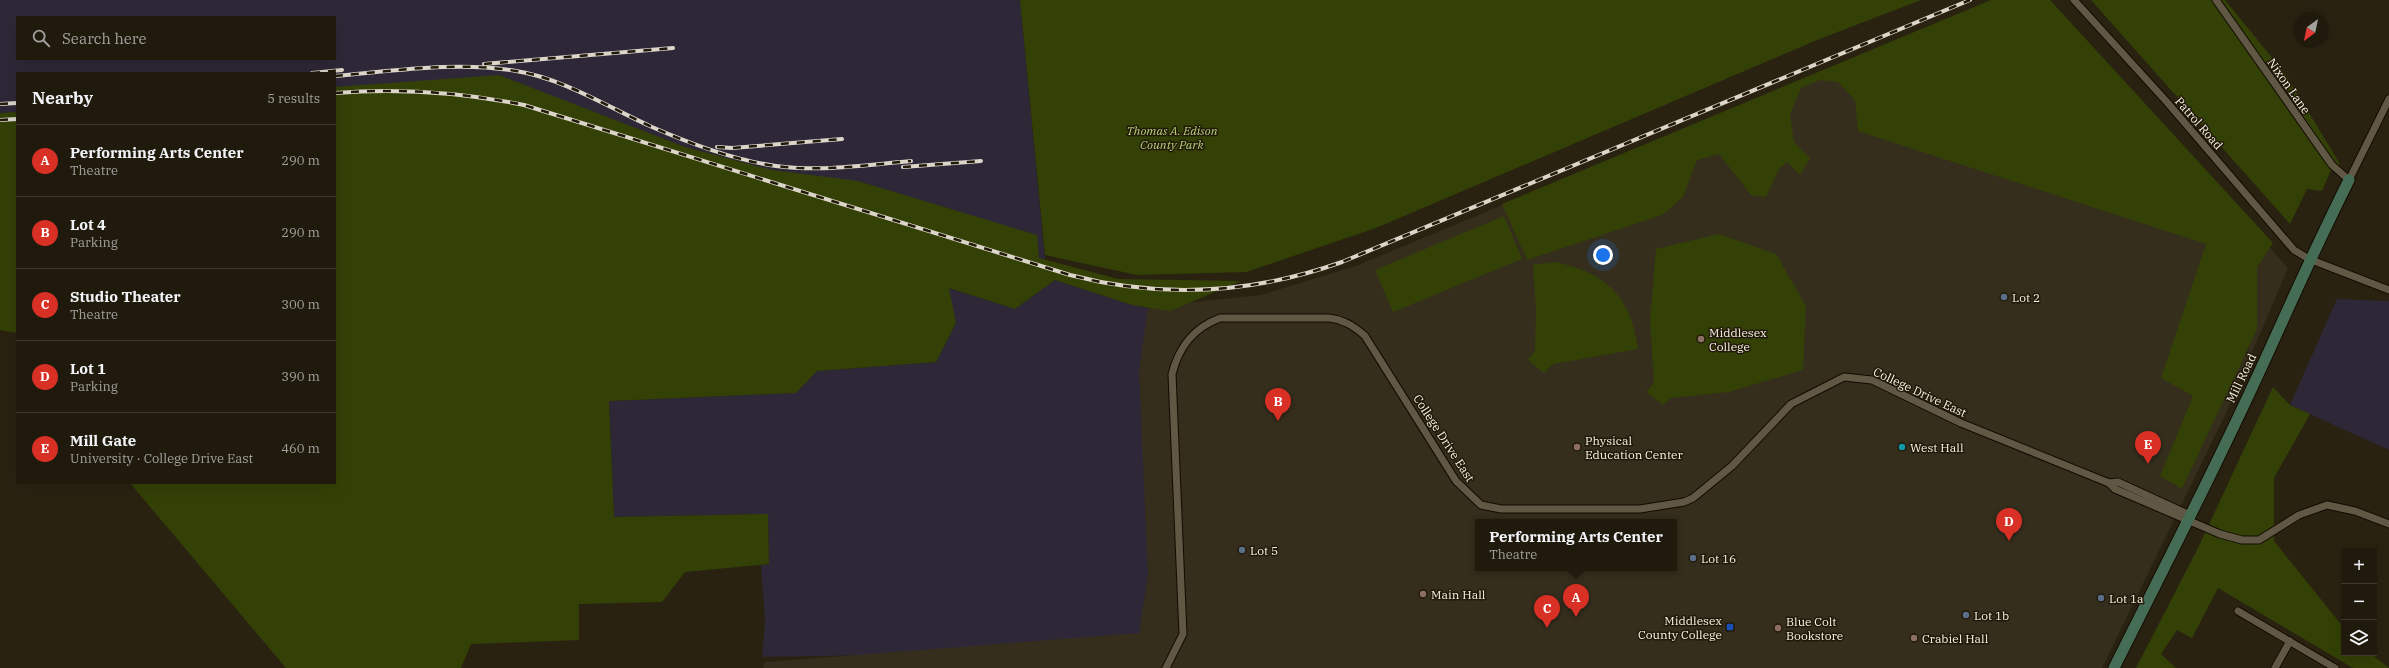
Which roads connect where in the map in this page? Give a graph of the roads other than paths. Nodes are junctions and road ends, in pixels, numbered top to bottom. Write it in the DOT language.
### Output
graph roads {
  1 [pos="2074,0"];
  2 [pos="2216,0"];
  3 [pos="2389,99"];
  4 [pos="2349,180"];
  5 [pos="2309,259"];
  6 [pos="2389,290"];
  7 [pos="2189,518"];
  8 [pos="2389,524"];
  9 [pos="2238,611"];
  10 [pos="2290,641"];
  11 [pos="1166,668"];
  12 [pos="2114,668"];
  13 [pos="2275,668"];
  14 [pos="2335,668"];
  1 -- 5 [label="street, Patrol Road"];
  2 -- 4 [label="street, Nixon Lane"];
  3 -- 4 [label="street, Mill Road"];
  4 -- 5 [label="street, Mill Road"];
  5 -- 6 [label="street, Patrol Road"];
  5 -- 7 [label="street, Mill Road"];
  7 -- 8 [label="street, College Drive East"];
  7 -- 11 [label="street, College Drive East"];
  7 -- 12 [label="street, Mill Road"];
  9 -- 10 [label="street"];
  10 -- 13 [label="street"];
  10 -- 14 [label="street"];
}
